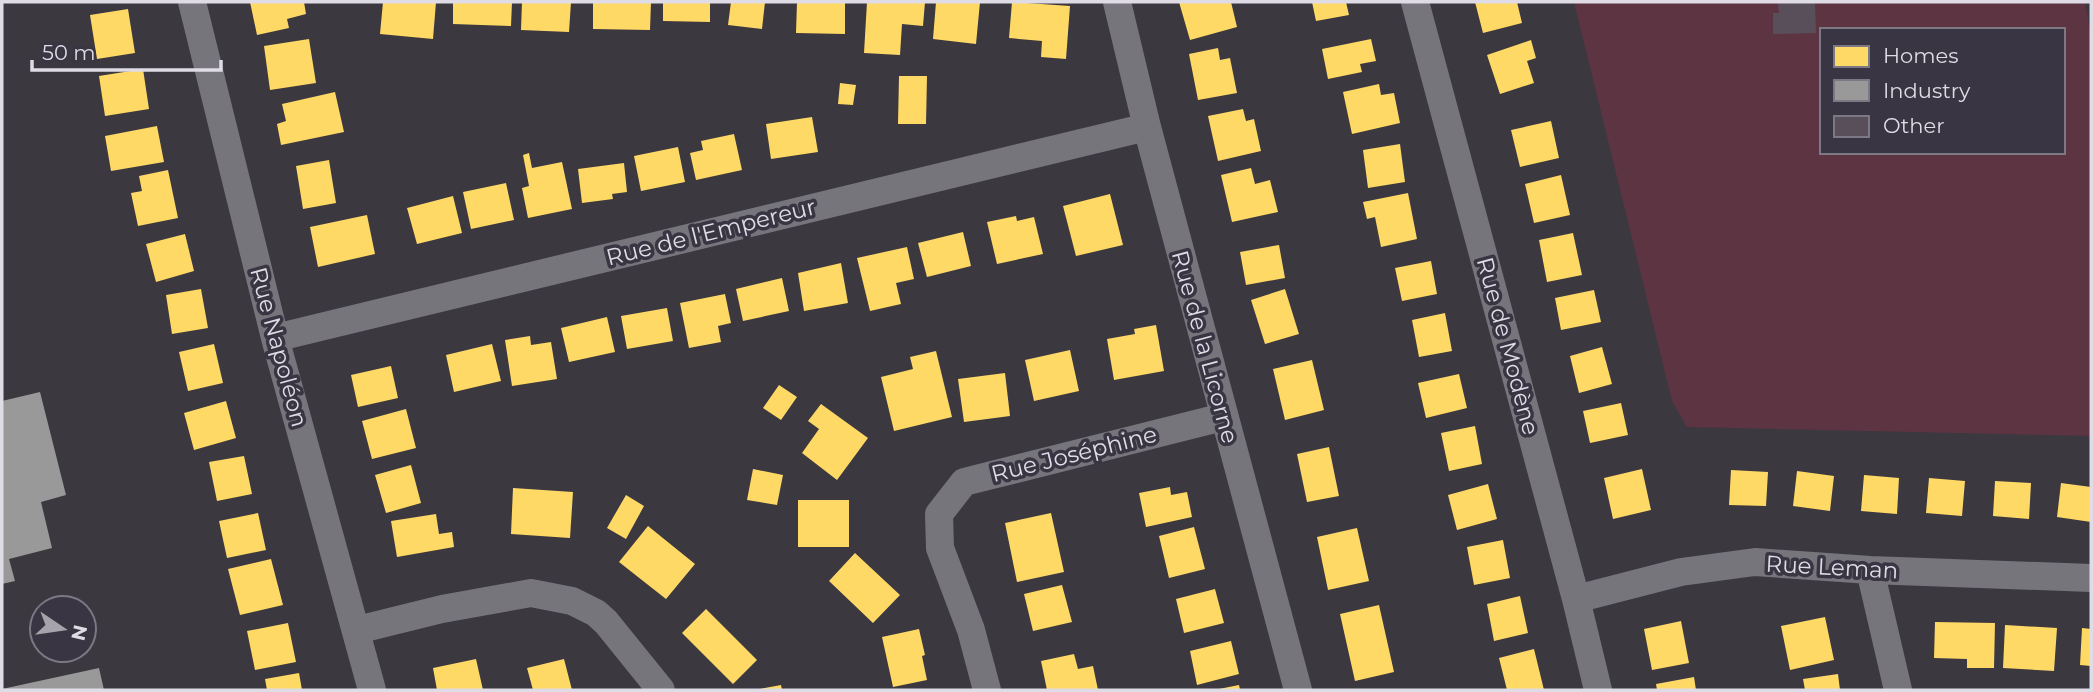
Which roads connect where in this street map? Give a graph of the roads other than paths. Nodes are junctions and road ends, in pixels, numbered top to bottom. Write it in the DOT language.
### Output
graph roads {
  1 [pos="192,2"];
  2 [pos="1117,2"];
  3 [pos="1416,2"];
  4 [pos="1147,127"];
  5 [pos="275,338"];
  6 [pos="1223,417"];
  7 [pos="1870,570"];
  8 [pos="2091,578"];
  9 [pos="1576,599"];
  10 [pos="357,630"];
  11 [pos="372,690"];
  12 [pos="662,690"];
  13 [pos="986,690"];
  14 [pos="1298,690"];
  15 [pos="1598,690"];
  16 [pos="1898,690"];
  1 -- 5 [label="street, Rue Napoléon"];
  2 -- 4 [label="street, Rue de la Licorne"];
  3 -- 9 [label="street, Rue de Modène"];
  4 -- 5 [label="street, Rue de l'Empereur"];
  4 -- 6 [label="street, Rue de la Licorne"];
  5 -- 10 [label="street, Rue Napoléon"];
  6 -- 13 [label="street, Rue Joséphine"];
  6 -- 14 [label="street, Rue de la Licorne"];
  7 -- 8 [label="street, Rue Leman"];
  7 -- 9 [label="street, Rue Leman"];
  7 -- 16 [label="street"];
  9 -- 15 [label="street, Rue de Modène"];
  10 -- 11 [label="street, Rue Napoléon"];
  10 -- 12 [label="street"];
}
